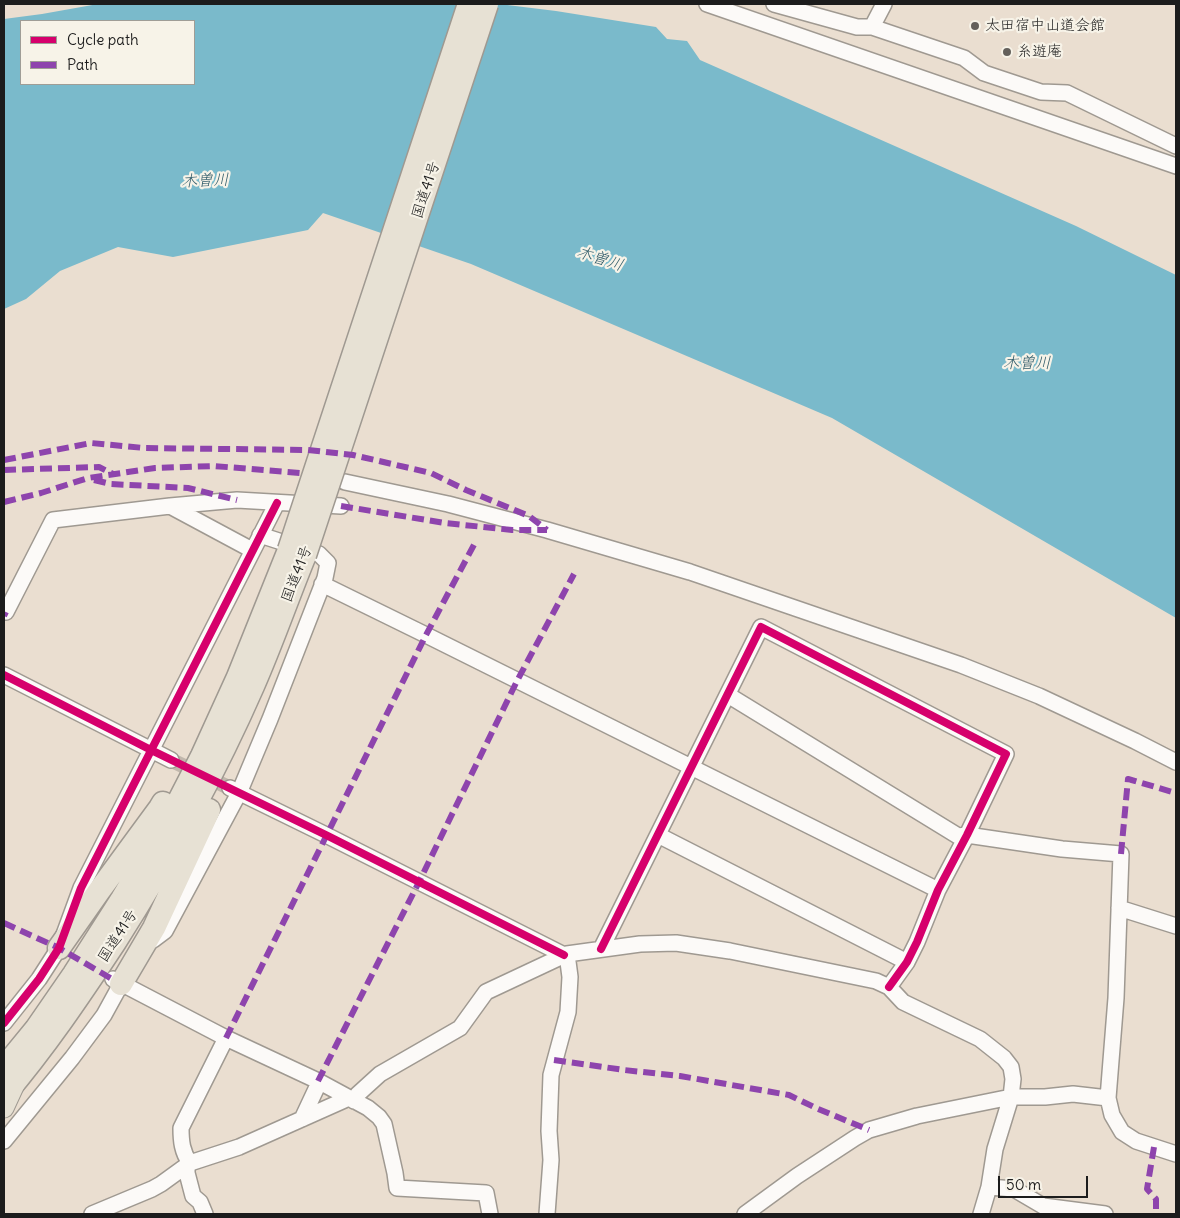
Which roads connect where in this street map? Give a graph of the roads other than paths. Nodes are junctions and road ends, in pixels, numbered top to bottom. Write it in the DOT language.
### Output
graph roads {
  1 [pos="469,4"];
  2 [pos="487,4"];
  3 [pos="707,4"];
  4 [pos="774,4"];
  5 [pos="884,4"];
  6 [pos="872,27"];
  7 [pos="1176,146"];
  8 [pos="1176,166"];
  9 [pos="345,482"];
  10 [pos="277,503"];
  11 [pos="170,506"];
  12 [pos="341,506"];
  13 [pos="260,535"];
  14 [pos="252,550"];
  15 [pos="297,553"];
  16 [pos="322,584"];
  17 [pos="272,594"];
  18 [pos="6,612"];
  19 [pos="4,675"];
  20 [pos="254,685"];
  21 [pos="728,694"];
  22 [pos="151,750"];
  23 [pos="171,760"];
  24 [pos="1176,762"];
  25 [pos="692,767"];
  26 [pos="234,791"];
  27 [pos="658,835"];
  28 [pos="967,835"];
  29 [pos="938,890"];
  30 [pos="1119,908"];
  31 [pos="1176,926"];
  32 [pos="143,947"];
  33 [pos="59,948"];
  34 [pos="601,949"];
  35 [pos="565,954"];
  36 [pos="907,962"];
  37 [pos="116,982"];
  38 [pos="889,987"];
  39 [pos="4,1022"];
  40 [pos="226,1038"];
  41 [pos="12,1072"];
  42 [pos="318,1081"];
  43 [pos="4,1095"];
  44 [pos="1011,1097"];
  45 [pos="1108,1098"];
  46 [pos="351,1100"];
  47 [pos="4,1108"];
  48 [pos="302,1118"];
  49 [pos="4,1141"];
  50 [pos="1176,1154"];
  51 [pos="190,1163"];
  52 [pos="989,1187"];
  53 [pos="92,1214"];
  54 [pos="205,1214"];
  55 [pos="490,1214"];
  56 [pos="547,1214"];
  57 [pos="745,1214"];
  58 [pos="981,1214"];
  59 [pos="1105,1214"];
  1 -- 15 [label="highway, 国道41号, bridge"];
  2 -- 15 [label="highway, 国道41号, bridge"];
  3 -- 8 [label="street"];
  4 -- 6 [label="street"];
  5 -- 6 [label="street"];
  6 -- 7 [label="street"];
  9 -- 24 [label="street"];
  10 -- 11 [label="street"];
  10 -- 12 [label="street"];
  10 -- 13 [label="street"];
  11 -- 14 [label="street"];
  11 -- 18 [label="street"];
  13 -- 14 [label="street"];
  13 -- 16 [label="street"];
  14 -- 22 [label="street"];
  15 -- 17 [label="highway, 国道41号"];
  15 -- 20 [label="highway, 国道41号"];
  16 -- 25 [label="street"];
  16 -- 26 [label="street"];
  17 -- 33 [label="highway"];
  17 -- 41 [label="highway, 国道41号"];
  19 -- 22 [label="street"];
  20 -- 32 [label="highway"];
  20 -- 41 [label="highway, 国道41号"];
  21 -- 25 [label="street"];
  21 -- 28 [label="street"];
  21 -- 28 [label="street"];
  22 -- 23 [label="street"];
  22 -- 33 [label="street"];
  25 -- 27 [label="street"];
  25 -- 29 [label="street"];
  26 -- 32 [label="street"];
  26 -- 35 [label="street"];
  27 -- 34 [label="street"];
  27 -- 36 [label="street"];
  28 -- 29 [label="street"];
  28 -- 30 [label="street"];
  29 -- 36 [label="street"];
  30 -- 31 [label="street"];
  30 -- 45 [label="street"];
  32 -- 37 [label="highway"];
  33 -- 39 [label="street"];
  34 -- 35 [label="street"];
  34 -- 38 [label="street"];
  35 -- 46 [label="street"];
  35 -- 56 [label="street"];
  36 -- 38 [label="street"];
  37 -- 40 [label="street"];
  37 -- 49 [label="street"];
  38 -- 44 [label="street"];
  40 -- 42 [label="street"];
  40 -- 51 [label="street"];
  41 -- 43 [label="highway, 国道41号"];
  41 -- 47 [label="main road"];
  42 -- 46 [label="street"];
  42 -- 48 [label="street"];
  44 -- 45 [label="street"];
  44 -- 52 [label="street"];
  44 -- 57 [label="street"];
  45 -- 50 [label="street"];
  46 -- 48 [label="street"];
  46 -- 55 [label="street"];
  48 -- 51 [label="street"];
  51 -- 53 [label="street"];
  51 -- 54 [label="street"];
  52 -- 58 [label="street"];
  52 -- 59 [label="street"];
}
